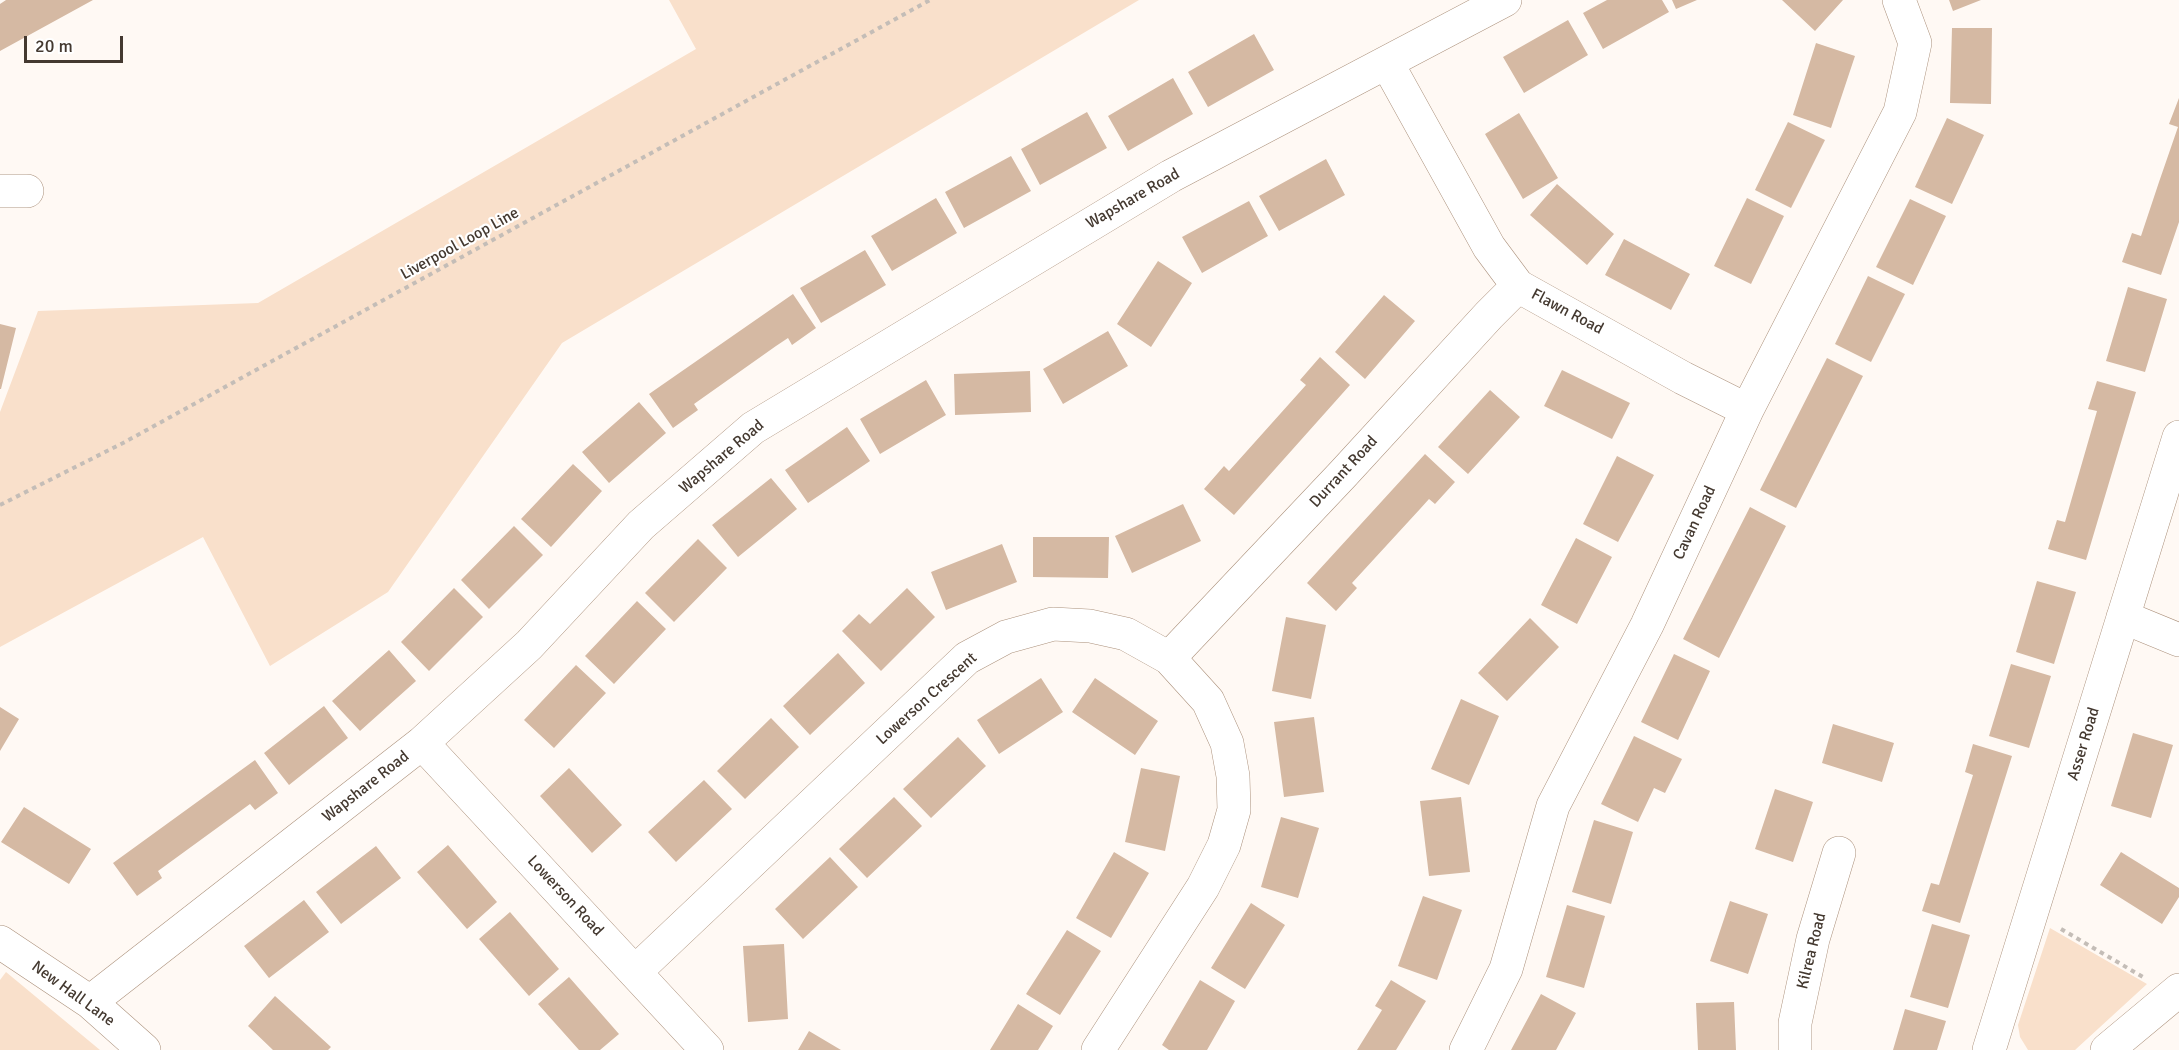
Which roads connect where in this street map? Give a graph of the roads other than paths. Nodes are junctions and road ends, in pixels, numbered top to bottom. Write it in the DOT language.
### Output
graph roads {
  1 [pos="1506,0"];
  2 [pos="1899,0"];
  3 [pos="1387,63"];
  4 [pos="1518,286"];
  5 [pos="1748,410"];
  6 [pos="2179,437"];
  7 [pos="2123,617"];
  8 [pos="2179,640"];
  9 [pos="1169,658"];
  10 [pos="422,743"];
  11 [pos="1839,853"];
  12 [pos="0,943"];
  13 [pos="635,972"];
  14 [pos="2176,992"];
  15 [pos="90,1002"];
  16 [pos="1990,1049"];
  17 [pos="144,1050"];
  18 [pos="707,1050"];
  19 [pos="1098,1050"];
  20 [pos="1467,1050"];
  21 [pos="1796,1050"];
  22 [pos="2107,1050"];
  1 -- 3 [label="street, Wapshare Road"];
  2 -- 5 [label="street, Cavan Road"];
  3 -- 4 [label="street, Flawn Road"];
  3 -- 10 [label="street, Wapshare Road"];
  4 -- 5 [label="street, Flawn Road"];
  4 -- 9 [label="street, Durrant Road"];
  5 -- 20 [label="street, Cavan Road"];
  6 -- 7 [label="street, Asser Road"];
  7 -- 8 [label="street"];
  7 -- 16 [label="street, Asser Road"];
  9 -- 13 [label="street, Lowerson Crescent"];
  9 -- 19 [label="street, Lowerson Crescent"];
  10 -- 13 [label="street, Lowerson Road"];
  10 -- 15 [label="street, Wapshare Road"];
  11 -- 21 [label="street, Kilrea Road"];
  12 -- 15 [label="street, New Hall Lane"];
  13 -- 18 [label="street, Lowerson Road"];
  14 -- 22 [label="street"];
  15 -- 17 [label="street, New Hall Lane"];
}
